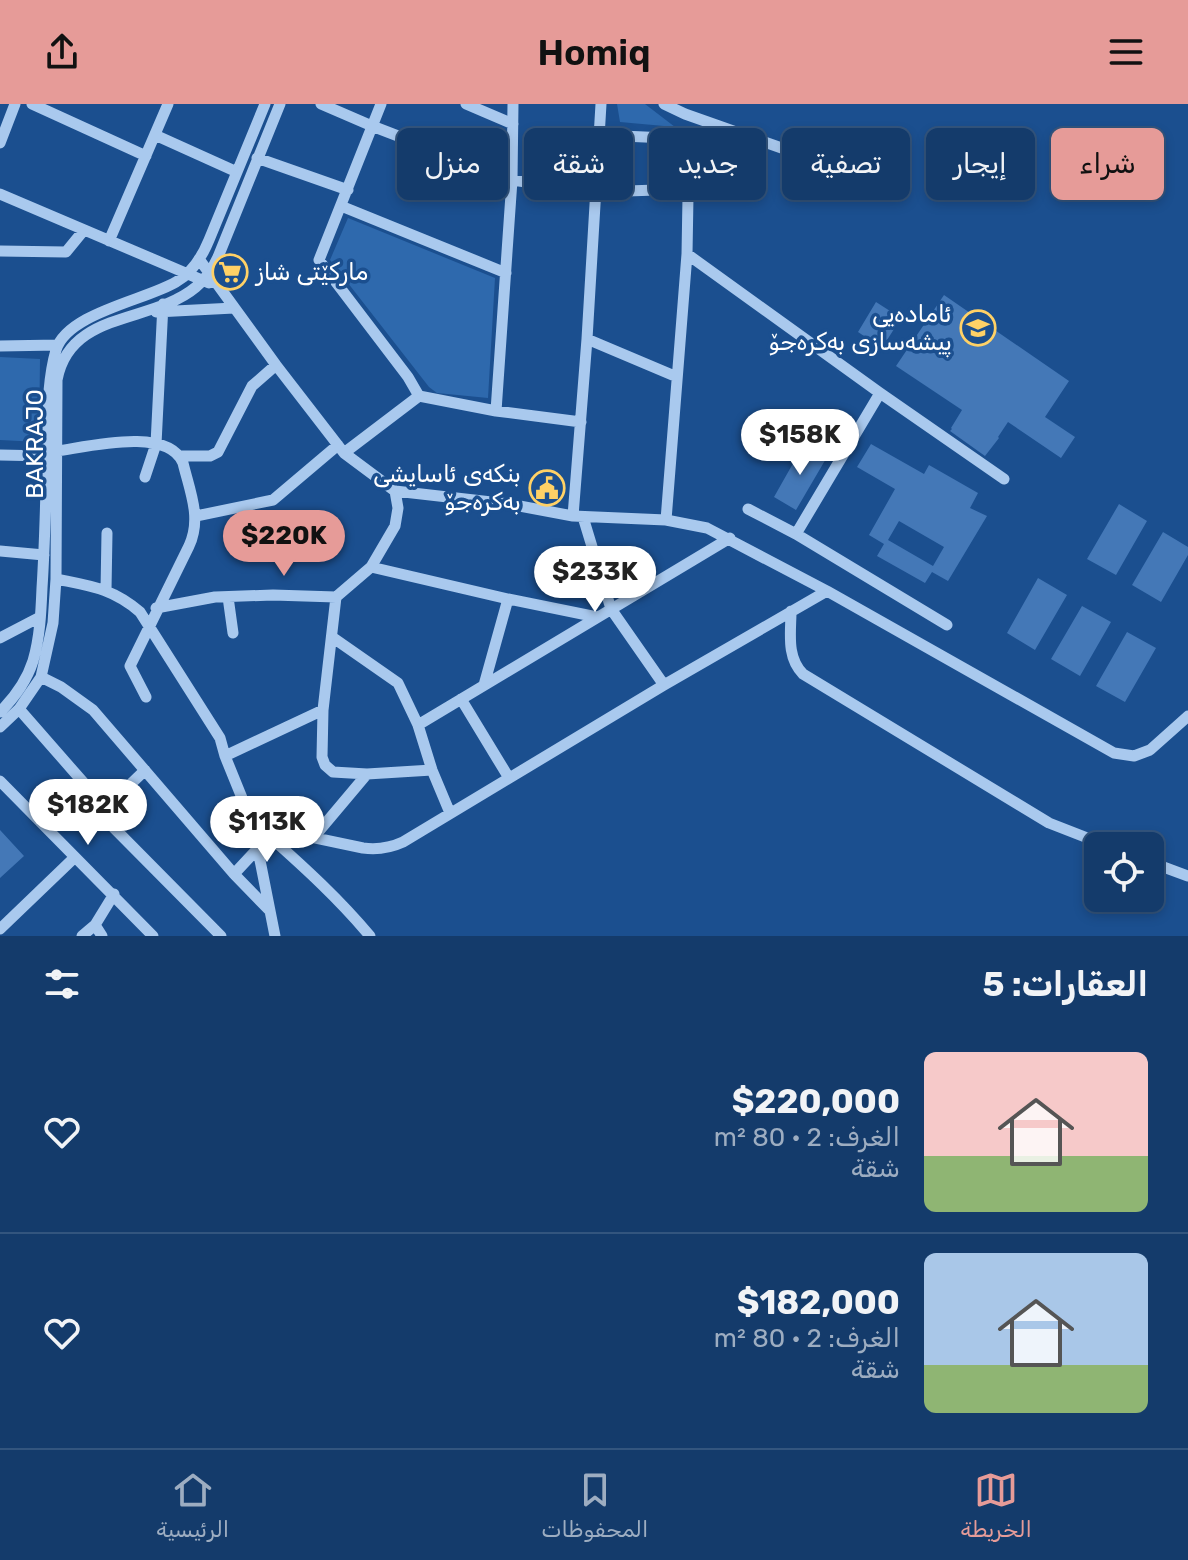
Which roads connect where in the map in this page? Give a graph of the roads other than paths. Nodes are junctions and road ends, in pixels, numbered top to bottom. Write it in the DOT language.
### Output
graph roads {
  1 [pos="15,104"];
  2 [pos="32,104"];
  3 [pos="168,104"];
  4 [pos="265,104"];
  5 [pos="280,104"];
  6 [pos="321,104"];
  7 [pos="381,104"];
  8 [pos="466,104"];
  9 [pos="513,104"];
  10 [pos="601,104"];
  11 [pos="664,104"];
  12 [pos="701,104"];
  13 [pos="691,116"];
  14 [pos="513,124"];
  15 [pos="372,126"];
  16 [pos="600,128"];
  17 [pos="155,135"];
  18 [pos="0,143"];
  19 [pos="782,148"];
  20 [pos="146,156"];
  21 [pos="257,158"];
  22 [pos="237,172"];
  23 [pos="512,180"];
  24 [pos="524,182"];
  25 [pos="348,190"];
  26 [pos="0,194"];
  27 [pos="596,200"];
  28 [pos="688,200"];
  29 [pos="341,206"];
  30 [pos="84,230"];
  31 [pos="109,241"];
  32 [pos="0,251"];
  33 [pos="687,254"];
  34 [pos="199,259"];
  35 [pos="506,273"];
  36 [pos="187,274"];
  37 [pos="206,277"];
  38 [pos="163,308"];
  39 [pos="234,308"];
  40 [pos="587,339"];
  41 [pos="58,345"];
  42 [pos="0,346"];
  43 [pos="276,365"];
  44 [pos="677,377"];
  45 [pos="880,393"];
  46 [pos="419,396"];
  47 [pos="496,411"];
  48 [pos="581,422"];
  49 [pos="156,444"];
  50 [pos="341,449"];
  51 [pos="52,454"];
  52 [pos="0,455"];
  53 [pos="180,456"];
  54 [pos="145,477"];
  55 [pos="1004,479"];
  56 [pos="395,491"];
  57 [pos="748,509"];
  58 [pos="196,516"];
  59 [pos="578,516"];
  60 [pos="666,520"];
  61 [pos="107,533"];
  62 [pos="796,534"];
  63 [pos="730,538"];
  64 [pos="0,551"];
  65 [pos="44,555"];
  66 [pos="371,567"];
  67 [pos="56,579"];
  68 [pos="106,590"];
  69 [pos="827,591"];
  70 [pos="228,597"];
  71 [pos="336,597"];
  72 [pos="508,599"];
  73 [pos="157,608"];
  74 [pos="611,609"];
  75 [pos="791,611"];
  76 [pos="140,612"];
  77 [pos="40,617"];
  78 [pos="597,617"];
  79 [pos="947,625"];
  80 [pos="149,626"];
  81 [pos="233,633"];
  82 [pos="332,637"];
  83 [pos="0,638"];
  84 [pos="41,677"];
  85 [pos="484,685"];
  86 [pos="664,685"];
  87 [pos="146,697"];
  88 [pos="461,699"];
  89 [pos="19,709"];
  90 [pos="323,710"];
  91 [pos="0,712"];
  92 [pos="1188,716"];
  93 [pos="418,725"];
  94 [pos="0,727"];
  95 [pos="225,756"];
  96 [pos="145,770"];
  97 [pos="432,770"];
  98 [pos="367,774"];
  99 [pos="509,778"];
  100 [pos="0,781"];
  101 [pos="90,790"];
  102 [pos="450,813"];
  103 [pos="253,825"];
  104 [pos="272,833"];
  105 [pos="314,837"];
  106 [pos="1084,837"];
  107 [pos="259,847"];
  108 [pos="74,858"];
  109 [pos="1164,867"];
  110 [pos="234,874"];
  111 [pos="1188,876"];
  112 [pos="114,894"];
  113 [pos="271,911"];
  114 [pos="95,925"];
  115 [pos="0,929"];
  116 [pos="82,936"];
  117 [pos="102,936"];
  118 [pos="153,936"];
  119 [pos="221,936"];
  120 [pos="275,936"];
  121 [pos="370,936"];
  1 -- 18 [label="street"];
  2 -- 20 [label="street"];
  3 -- 17 [label="street"];
  4 -- 22 [label="street"];
  5 -- 21 [label="street"];
  6 -- 15 [label="street"];
  7 -- 15 [label="street"];
  8 -- 14 [label="street"];
  9 -- 14 [label="street"];
  10 -- 16 [label="street"];
  11 -- 13 [label="street"];
  12 -- 13 [label="street"];
  13 -- 19 [label="street"];
  14 -- 23 [label="street"];
  15 -- 23 [label="street"];
  15 -- 25 [label="street"];
  17 -- 20 [label="street"];
  17 -- 22 [label="street"];
  20 -- 31 [label="street"];
  21 -- 25 [label="street"];
  21 -- 37 [label="street"];
  22 -- 34 [label="street"];
  23 -- 24 [label="street"];
  23 -- 35 [label="street"];
  25 -- 29 [label="street"];
  26 -- 30 [label="street"];
  27 -- 40 [label="street"];
  28 -- 33 [label="street"];
  29 -- 35 [label="street"];
  29 -- 46 [label="street"];
  30 -- 31 [label="street"];
  30 -- 32 [label="street"];
  31 -- 36 [label="street"];
  33 -- 44 [label="street"];
  33 -- 45 [label="street"];
  34 -- 36 [label="street"];
  34 -- 37 [label="street"];
  35 -- 47 [label="street"];
  36 -- 37 [label="street"];
  36 -- 41 [label="street"];
  37 -- 38 [label="street, BAKRAJO"];
  37 -- 39 [label="street"];
  38 -- 39 [label="street"];
  38 -- 49 [label="street"];
  38 -- 51 [label="street, BAKRAJO"];
  39 -- 43 [label="street"];
  40 -- 44 [label="street"];
  40 -- 48 [label="street"];
  41 -- 42 [label="street"];
  41 -- 51 [label="street, BAKRAJO"];
  43 -- 50 [label="street"];
  43 -- 53 [label="street"];
  44 -- 60 [label="street"];
  45 -- 55 [label="street"];
  45 -- 62 [label="street"];
  46 -- 47 [label="street"];
  46 -- 50 [label="street"];
  47 -- 48 [label="street"];
  48 -- 59 [label="street"];
  49 -- 51 [label="street"];
  49 -- 53 [label="street"];
  49 -- 54 [label="street"];
  50 -- 56 [label="street"];
  50 -- 58 [label="street"];
  51 -- 52 [label="street"];
  51 -- 65 [label="street, BAKRAJO"];
  51 -- 67 [label="street, BAKRAJO"];
  53 -- 58 [label="street"];
  56 -- 59 [label="street"];
  56 -- 66 [label="street"];
  57 -- 62 [label="street"];
  58 -- 73 [label="street"];
  59 -- 60 [label="street"];
  59 -- 74 [label="street"];
  60 -- 63 [label="street"];
  61 -- 68 [label="street"];
  62 -- 79 [label="street"];
  63 -- 69 [label="street"];
  63 -- 74 [label="street"];
  64 -- 65 [label="street"];
  65 -- 77 [label="street, BAKRAJO"];
  66 -- 71 [label="street"];
  66 -- 72 [label="street"];
  67 -- 68 [label="street"];
  67 -- 84 [label="street, BAKRAJO"];
  68 -- 76 [label="street"];
  69 -- 75 [label="street"];
  69 -- 92 [label="street"];
  70 -- 71 [label="street"];
  70 -- 73 [label="street"];
  70 -- 81 [label="street"];
  71 -- 82 [label="street"];
  72 -- 78 [label="street"];
  72 -- 85 [label="street"];
  73 -- 76 [label="street"];
  73 -- 80 [label="street"];
  74 -- 78 [label="street"];
  74 -- 86 [label="street"];
  75 -- 86 [label="street"];
  75 -- 106 [label="street"];
  76 -- 80 [label="street"];
  77 -- 83 [label="street"];
  77 -- 91 [label="street, BAKRAJO"];
  78 -- 85 [label="street"];
  80 -- 87 [label="street"];
  80 -- 95 [label="street"];
  82 -- 90 [label="street"];
  82 -- 93 [label="street"];
  84 -- 89 [label="street, BAKRAJO"];
  84 -- 96 [label="street"];
  85 -- 88 [label="street"];
  86 -- 99 [label="street"];
  88 -- 93 [label="street"];
  88 -- 99 [label="street"];
  89 -- 94 [label="street, BAKRAJO"];
  89 -- 101 [label="street"];
  90 -- 95 [label="street"];
  90 -- 98 [label="street"];
  93 -- 97 [label="street"];
  95 -- 103 [label="street"];
  96 -- 110 [label="street"];
  96 -- 119 [label="street"];
  97 -- 98 [label="street"];
  97 -- 102 [label="street"];
  98 -- 105 [label="street"];
  99 -- 102 [label="street"];
  100 -- 108 [label="street"];
  102 -- 105 [label="street"];
  103 -- 104 [label="street"];
  103 -- 107 [label="street"];
  104 -- 105 [label="street"];
  104 -- 107 [label="street"];
  104 -- 121 [label="street"];
  107 -- 110 [label="street"];
  107 -- 113 [label="street"];
  108 -- 112 [label="street"];
  108 -- 115 [label="street"];
  109 -- 111 [label="street"];
  110 -- 113 [label="street"];
  112 -- 114 [label="street"];
  112 -- 118 [label="street"];
  113 -- 120 [label="street"];
  114 -- 116 [label="street"];
  114 -- 117 [label="street"];
}
